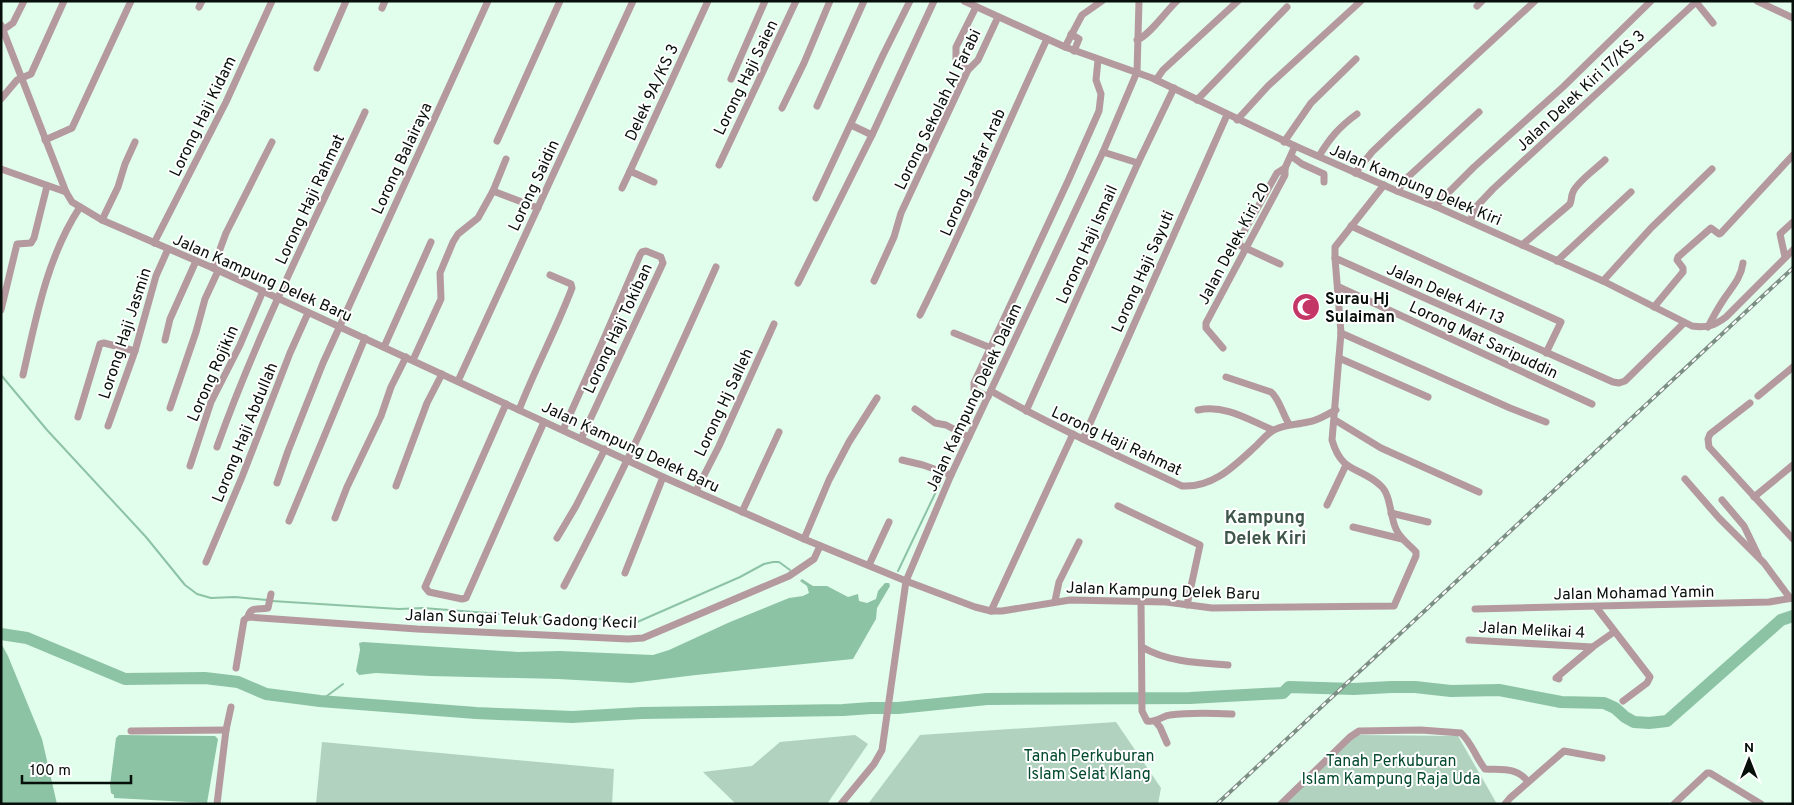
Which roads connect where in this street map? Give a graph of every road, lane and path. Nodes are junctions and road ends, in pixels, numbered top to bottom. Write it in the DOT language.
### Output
graph roads {
  1 [pos="24,1"];
  2 [pos="64,1"];
  3 [pos="131,1"];
  4 [pos="272,1"];
  5 [pos="346,1"];
  6 [pos="488,1"];
  7 [pos="560,1"];
  8 [pos="633,1"];
  9 [pos="708,1"];
  10 [pos="765,1"];
  11 [pos="796,1"];
  12 [pos="830,1"];
  13 [pos="864,1"];
  14 [pos="910,1"];
  15 [pos="934,1"];
  16 [pos="1102,1"];
  17 [pos="1139,1"];
  18 [pos="1177,1"];
  19 [pos="1238,1"];
  20 [pos="1361,1"];
  21 [pos="1535,1"];
  22 [pos="1651,1"];
  23 [pos="1757,1"];
  24 [pos="1696,2"];
  25 [pos="971,3"];
  26 [pos="1287,8"];
  27 [pos="998,17"];
  28 [pos="1793,18"];
  29 [pos="1713,23"];
  30 [pos="2,27"];
  31 [pos="1071,34"];
  32 [pos="1047,39"];
  33 [pos="1137,40"];
  34 [pos="1065,47"];
  35 [pos="1074,51"];
  36 [pos="1356,59"];
  37 [pos="1098,60"];
  38 [pos="316,68"];
  39 [pos="968,70"];
  40 [pos="1137,72"];
  41 [pos="22,78"];
  42 [pos="731,79"];
  43 [pos="1156,80"];
  44 [pos="1174,88"];
  45 [pos="1,99"];
  46 [pos="1197,100"];
  47 [pos="817,106"];
  48 [pos="782,108"];
  49 [pos="365,112"];
  50 [pos="1479,112"];
  51 [pos="1357,114"];
  52 [pos="1227,115"];
  53 [pos="1237,120"];
  54 [pos="851,125"];
  55 [pos="872,135"];
  56 [pos="45,140"];
  57 [pos="497,140"];
  58 [pos="135,142"];
  59 [pos="272,142"];
  60 [pos="1284,142"];
  61 [pos="1295,146"];
  62 [pos="1103,152"];
  63 [pos="1793,155"];
  64 [pos="1291,156"];
  65 [pos="1319,156"];
  66 [pos="506,159"];
  67 [pos="1605,160"];
  68 [pos="1138,163"];
  69 [pos="719,165"];
  70 [pos="1285,168"];
  71 [pos="1,169"];
  72 [pos="1712,169"];
  73 [pos="630,171"];
  74 [pos="1355,173"];
  75 [pos="654,182"];
  76 [pos="1324,182"];
  77 [pos="1384,185"];
  78 [pos="47,186"];
  79 [pos="622,188"];
  80 [pos="493,190"];
  81 [pos="1396,191"];
  82 [pos="66,192"];
  83 [pos="1631,192"];
  84 [pos="816,198"];
  85 [pos="1434,206"];
  86 [pos="80,207"];
  87 [pos="538,208"];
  88 [pos="102,220"];
  89 [pos="1470,222"];
  90 [pos="1793,222"];
  91 [pos="1351,226"];
  92 [pos="431,242"];
  93 [pos="154,243"];
  94 [pos="1522,245"];
  95 [pos="1246,248"];
  96 [pos="168,249"];
  97 [pos="1793,250"];
  98 [pos="1785,257"];
  99 [pos="1335,258"];
  100 [pos="196,261"];
  101 [pos="1557,261"];
  102 [pos="1280,264"];
  103 [pos="1742,264"];
  104 [pos="716,267"];
  105 [pos="216,269"];
  106 [pos="550,275"];
  107 [pos="798,282"];
  108 [pos="874,282"];
  109 [pos="1603,282"];
  110 [pos="1338,287"];
  111 [pos="263,291"];
  112 [pos="278,298"];
  113 [pos="1654,306"];
  114 [pos="1,310"];
  115 [pos="308,313"];
  116 [pos="920,315"];
  117 [pos="1684,323"];
  118 [pos="774,324"];
  119 [pos="340,327"];
  120 [pos="1708,327"];
  121 [pos="954,333"];
  122 [pos="1341,333"];
  123 [pos="365,338"];
  124 [pos="165,340"];
  125 [pos="384,347"];
  126 [pos="990,348"];
  127 [pos="1223,348"];
  128 [pos="134,351"];
  129 [pos="1546,353"];
  130 [pos="410,358"];
  131 [pos="1339,358"];
  132 [pos="1792,369"];
  133 [pos="442,374"];
  134 [pos="23,375"];
  135 [pos="1226,377"];
  136 [pos="458,381"];
  137 [pos="986,394"];
  138 [pos="1758,396"];
  139 [pos="1428,397"];
  140 [pos="877,398"];
  141 [pos="1750,403"];
  142 [pos="506,404"];
  143 [pos="1592,404"];
  144 [pos="170,408"];
  145 [pos="518,410"];
  146 [pos="915,410"];
  147 [pos="1198,410"];
  148 [pos="1336,410"];
  149 [pos="1026,411"];
  150 [pos="78,417"];
  151 [pos="1335,420"];
  152 [pos="544,422"];
  153 [pos="1546,422"];
  154 [pos="1289,424"];
  155 [pos="108,426"];
  156 [pos="563,430"];
  157 [pos="1273,430"];
  158 [pos="780,432"];
  159 [pos="1072,434"];
  160 [pos="969,437"];
  161 [pos="581,439"];
  162 [pos="1083,439"];
  163 [pos="217,447"];
  164 [pos="605,449"];
  165 [pos="627,459"];
  166 [pos="902,460"];
  167 [pos="1793,464"];
  168 [pos="1346,465"];
  169 [pos="190,466"];
  170 [pos="947,474"];
  171 [pos="663,477"];
  172 [pos="1685,479"];
  173 [pos="277,483"];
  174 [pos="396,486"];
  175 [pos="696,491"];
  176 [pos="1479,492"];
  177 [pos="1754,497"];
  178 [pos="1722,500"];
  179 [pos="1327,505"];
  180 [pos="1118,506"];
  181 [pos="742,512"];
  182 [pos="1391,514"];
  183 [pos="335,518"];
  184 [pos="289,521"];
  185 [pos="889,522"];
  186 [pos="1428,522"];
  187 [pos="1353,526"];
  188 [pos="557,538"];
  189 [pos="804,539"];
  190 [pos="1403,539"];
  191 [pos="1793,539"];
  192 [pos="1079,542"];
  193 [pos="820,546"];
  194 [pos="1760,560"];
  195 [pos="206,562"];
  196 [pos="869,565"];
  197 [pos="624,573"];
  198 [pos="906,581"];
  199 [pos="564,586"];
  200 [pos="271,594"];
  201 [pos="1792,598"];
  202 [pos="1055,601"];
  203 [pos="1141,601"];
  204 [pos="1187,605"];
  205 [pos="1596,607"];
  206 [pos="1475,609"];
  207 [pos="990,611"];
  208 [pos="251,617"];
  209 [pos="1614,632"];
  210 [pos="1469,640"];
  211 [pos="1142,647"];
  212 [pos="1592,647"];
  213 [pos="1228,665"];
  214 [pos="236,668"];
  215 [pos="1559,679"];
  216 [pos="1623,701"];
  217 [pos="231,707"];
  218 [pos="1232,714"];
  219 [pos="1155,721"];
  220 [pos="226,730"];
  221 [pos="131,731"];
  222 [pos="1167,742"];
  223 [pos="1602,758"];
  224 [pos="1528,782"];
  225 [pos="217,804"];
  226 [pos="841,804"];
  227 [pos="1282,804"];
  228 [pos="1505,804"];
  229 [pos="1674,804"];
  230 [pos="1761,804"];
  1 -- 30 [label="street"];
  2 -- 41 [label="street"];
  3 -- 56 [label="street"];
  4 -- 93 [label="street, Lorong Haji Kidam"];
  5 -- 38 [label="street"];
  6 -- 119 [label="street, Lorong Balairaya"];
  7 -- 57 [label="street"];
  8 -- 87 [label="street, Lorong Saidin"];
  9 -- 73 [label="street, Delek 9A/KS 3"];
  10 -- 42 [label="street"];
  11 -- 69 [label="street, Lorong Haji Saien"];
  12 -- 48 [label="street"];
  13 -- 47 [label="street"];
  14 -- 54 [label="street"];
  15 -- 55 [label="street"];
  16 -- 31 [label="street"];
  17 -- 33 [label="street, Jalan Kampung Delek Dalam"];
  18 -- 33 [label="street"];
  19 -- 43 [label="street"];
  20 -- 53 [label="street"];
  21 -- 74 [label="street"];
  22 -- 85 [label="street"];
  23 -- 28 [label="street"];
  24 -- 29 [label="street, Jalan Delek Kiri 17/KS 3"];
  24 -- 89 [label="street, Jalan Delek Kiri 17/KS 3"];
  25 -- 27 [label="street, Jalan Kampung Delek Kiri"];
  25 -- 39 [label="street"];
  26 -- 46 [label="street"];
  27 -- 32 [label="street, Jalan Kampung Delek Kiri"];
  27 -- 39 [label="street, Lorong Sekolah Al Farabi"];
  30 -- 41 [label="street, Jalan Kampung Delek Baru"];
  31 -- 34 [label="street"];
  31 -- 35 [label="street"];
  32 -- 34 [label="street, Jalan Kampung Delek Kiri"];
  32 -- 116 [label="street, Lorong Jaafar Arab"];
  33 -- 40 [label="street, Jalan Kampung Delek Dalam"];
  34 -- 35 [label="street, Jalan Kampung Delek Kiri"];
  35 -- 37 [label="street, Jalan Kampung Delek Kiri"];
  36 -- 60 [label="street"];
  37 -- 40 [label="street, Jalan Kampung Delek Kiri"];
  37 -- 126 [label="street"];
  39 -- 108 [label="street, Lorong Sekolah Al Farabi"];
  40 -- 43 [label="street, Jalan Kampung Delek Kiri"];
  40 -- 62 [label="street, Jalan Kampung Delek Dalam"];
  41 -- 45 [label="street"];
  41 -- 56 [label="street, Jalan Kampung Delek Baru"];
  43 -- 44 [label="street, Jalan Kampung Delek Kiri"];
  44 -- 46 [label="street, Jalan Kampung Delek Kiri"];
  44 -- 68 [label="street, Lorong Haji Ismail"];
  46 -- 52 [label="street, Jalan Kampung Delek Kiri"];
  49 -- 112 [label="street, Lorong Haji Rahmat"];
  50 -- 81 [label="street"];
  51 -- 65 [label="street"];
  52 -- 53 [label="street, Jalan Kampung Delek Kiri"];
  52 -- 162 [label="street, Lorong Haji Sayuti"];
  53 -- 60 [label="street, Jalan Kampung Delek Kiri"];
  54 -- 55 [label="street"];
  54 -- 84 [label="street"];
  55 -- 107 [label="street"];
  56 -- 82 [label="street, Jalan Kampung Delek Baru"];
  58 -- 88 [label="street"];
  59 -- 105 [label="street"];
  60 -- 61 [label="street, Jalan Kampung Delek Kiri"];
  61 -- 64 [label="street, Jalan Delek Kiri 20"];
  61 -- 65 [label="street, Jalan Kampung Delek Kiri"];
  62 -- 68 [label="street"];
  62 -- 137 [label="street, Jalan Kampung Delek Dalam"];
  63 -- 113 [label="street"];
  64 -- 70 [label="street, Jalan Delek Kiri 20"];
  64 -- 76 [label="street"];
  65 -- 74 [label="street, Jalan Kampung Delek Kiri"];
  66 -- 80 [label="street"];
  67 -- 94 [label="street"];
  68 -- 149 [label="street, Lorong Haji Ismail"];
  70 -- 95 [label="street, Jalan Delek Kiri 20"];
  70 -- 95 [label="street, Jalan Delek Kiri 20"];
  71 -- 78 [label="street"];
  72 -- 109 [label="street"];
  73 -- 75 [label="street"];
  73 -- 79 [label="street, Delek 9A/KS 3"];
  74 -- 77 [label="street, Jalan Kampung Delek Kiri"];
  77 -- 81 [label="street, Jalan Kampung Delek Kiri"];
  77 -- 91 [label="street"];
  78 -- 82 [label="street"];
  78 -- 114 [label="street"];
  80 -- 87 [label="street"];
  80 -- 130 [label="street"];
  81 -- 85 [label="street, Jalan Kampung Delek Kiri"];
  82 -- 86 [label="street, Jalan Kampung Delek Baru"];
  83 -- 101 [label="street"];
  85 -- 89 [label="street, Jalan Kampung Delek Kiri"];
  86 -- 88 [label="street, Jalan Kampung Delek Baru"];
  86 -- 134 [label="street"];
  87 -- 136 [label="street, Lorong Saidin"];
  88 -- 93 [label="street, Jalan Kampung Delek Baru"];
  89 -- 94 [label="street, Jalan Kampung Delek Kiri"];
  90 -- 98 [label="street"];
  91 -- 99 [label="street"];
  91 -- 129 [label="street"];
  92 -- 125 [label="street"];
  93 -- 96 [label="street, Jalan Kampung Delek Baru"];
  94 -- 101 [label="street, Jalan Kampung Delek Kiri"];
  95 -- 102 [label="street"];
  95 -- 127 [label="street, Jalan Delek Kiri 20"];
  96 -- 100 [label="street, Jalan Kampung Delek Baru"];
  96 -- 128 [label="street, Lorong Haji Jasmin"];
  97 -- 98 [label="street"];
  98 -- 120 [label="street"];
  99 -- 110 [label="street"];
  99 -- 129 [label="street, Jalan Delek Air 13"];
  100 -- 105 [label="street, Jalan Kampung Delek Baru"];
  100 -- 124 [label="street"];
  101 -- 109 [label="street, Jalan Kampung Delek Kiri"];
  103 -- 120 [label="street"];
  104 -- 165 [label="street"];
  105 -- 111 [label="street, Jalan Kampung Delek Baru"];
  105 -- 144 [label="street"];
  106 -- 145 [label="street"];
  109 -- 113 [label="street, Jalan Kampung Delek Kiri"];
  110 -- 122 [label="street"];
  110 -- 143 [label="street, Lorong Mat Saripuddin"];
  111 -- 112 [label="street, Jalan Kampung Delek Baru"];
  111 -- 169 [label="street, Lorong Rojikin"];
  112 -- 115 [label="street, Jalan Kampung Delek Baru"];
  112 -- 163 [label="street, Lorong Haji Rahmat"];
  113 -- 117 [label="street, Jalan Kampung Delek Kiri"];
  115 -- 119 [label="street, Jalan Kampung Delek Baru"];
  115 -- 195 [label="street, Lorong Haji Abdullah"];
  117 -- 120 [label="street"];
  117 -- 129 [label="street, Jalan Delek Air 13"];
  118 -- 175 [label="street, Lorong Hj Salleh"];
  119 -- 123 [label="street, Jalan Kampung Delek Baru"];
  119 -- 173 [label="street, Lorong Balairaya"];
  121 -- 126 [label="street"];
  122 -- 131 [label="street"];
  122 -- 153 [label="street"];
  123 -- 125 [label="street, Jalan Kampung Delek Baru"];
  123 -- 184 [label="street"];
  125 -- 130 [label="street, Jalan Kampung Delek Baru"];
  126 -- 137 [label="street"];
  128 -- 150 [label="street"];
  128 -- 155 [label="street, Lorong Haji Jasmin"];
  130 -- 133 [label="street, Jalan Kampung Delek Baru"];
  130 -- 183 [label="street"];
  131 -- 139 [label="street"];
  131 -- 148 [label="street"];
  132 -- 138 [label="street"];
  133 -- 136 [label="street, Jalan Kampung Delek Baru"];
  133 -- 174 [label="street"];
  135 -- 154 [label="street"];
  136 -- 142 [label="street, Jalan Kampung Delek Baru"];
  137 -- 149 [label="street, Lorong Haji Rahmat"];
  137 -- 160 [label="street, Jalan Kampung Delek Dalam"];
  140 -- 189 [label="street"];
  141 -- 177 [label="street"];
  142 -- 145 [label="street, Jalan Kampung Delek Baru"];
  142 -- 152 [label="street"];
  145 -- 152 [label="street, Jalan Kampung Delek Baru"];
  146 -- 160 [label="street"];
  147 -- 157 [label="street"];
  148 -- 151 [label="street"];
  148 -- 154 [label="street, Lorong Haji Rahmat"];
  149 -- 159 [label="street, Lorong Haji Rahmat"];
  151 -- 168 [label="street"];
  151 -- 176 [label="street"];
  152 -- 156 [label="street, Jalan Kampung Delek Baru"];
  154 -- 157 [label="street, Lorong Haji Rahmat"];
  156 -- 161 [label="street, Jalan Kampung Delek Baru"];
  156 -- 161 [label="street, Lorong Haji Tokiban"];
  157 -- 162 [label="street, Lorong Haji Rahmat"];
  158 -- 181 [label="street"];
  159 -- 162 [label="street, Lorong Haji Rahmat"];
  159 -- 207 [label="street"];
  160 -- 170 [label="street, Jalan Kampung Delek Dalam"];
  161 -- 164 [label="street, Jalan Kampung Delek Baru"];
  164 -- 165 [label="street, Jalan Kampung Delek Baru"];
  164 -- 188 [label="street"];
  165 -- 171 [label="street, Jalan Kampung Delek Baru"];
  165 -- 199 [label="street"];
  166 -- 170 [label="street"];
  167 -- 177 [label="street"];
  168 -- 179 [label="street"];
  168 -- 182 [label="street"];
  170 -- 198 [label="street, Jalan Kampung Delek Dalam"];
  171 -- 175 [label="street, Jalan Kampung Delek Baru"];
  171 -- 197 [label="street"];
  172 -- 194 [label="street"];
  175 -- 181 [label="street, Jalan Kampung Delek Baru"];
  177 -- 191 [label="street"];
  178 -- 194 [label="street"];
  180 -- 204 [label="street"];
  181 -- 189 [label="street, Jalan Kampung Delek Baru"];
  182 -- 186 [label="street"];
  182 -- 190 [label="street"];
  185 -- 196 [label="street"];
  187 -- 190 [label="street"];
  189 -- 193 [label="street, Jalan Kampung Delek Baru"];
  190 -- 204 [label="street, Jalan Kampung Delek Baru"];
  192 -- 202 [label="street"];
  193 -- 196 [label="street, Jalan Kampung Delek Baru"];
  193 -- 208 [label="street, Jalan Sungai Teluk Gadong Kecil"];
  194 -- 201 [label="street"];
  196 -- 198 [label="street, Jalan Kampung Delek Baru"];
  198 -- 207 [label="street, Jalan Kampung Delek Baru"];
  198 -- 226 [label="street, Jalan Kampung Delek Dalam"];
  200 -- 208 [label="street"];
  201 -- 205 [label="street, Jalan Mohamad Yamin"];
  202 -- 203 [label="street, Jalan Kampung Delek Baru"];
  202 -- 207 [label="street, Jalan Kampung Delek Baru"];
  203 -- 204 [label="street, Jalan Kampung Delek Baru"];
  203 -- 211 [label="street"];
  205 -- 206 [label="street, Jalan Mohamad Yamin"];
  205 -- 209 [label="street"];
  208 -- 214 [label="street"];
  209 -- 212 [label="street"];
  209 -- 216 [label="street"];
  210 -- 212 [label="street, Jalan Melikai 4"];
  211 -- 213 [label="street"];
  211 -- 219 [label="street"];
  212 -- 215 [label="street"];
  217 -- 220 [label="street"];
  218 -- 219 [label="street"];
  219 -- 222 [label="street"];
  220 -- 221 [label="street"];
  220 -- 225 [label="street"];
  223 -- 224 [label="street"];
  224 -- 227 [label="street"];
  224 -- 228 [label="street"];
  229 -- 230 [label="street"];
}
